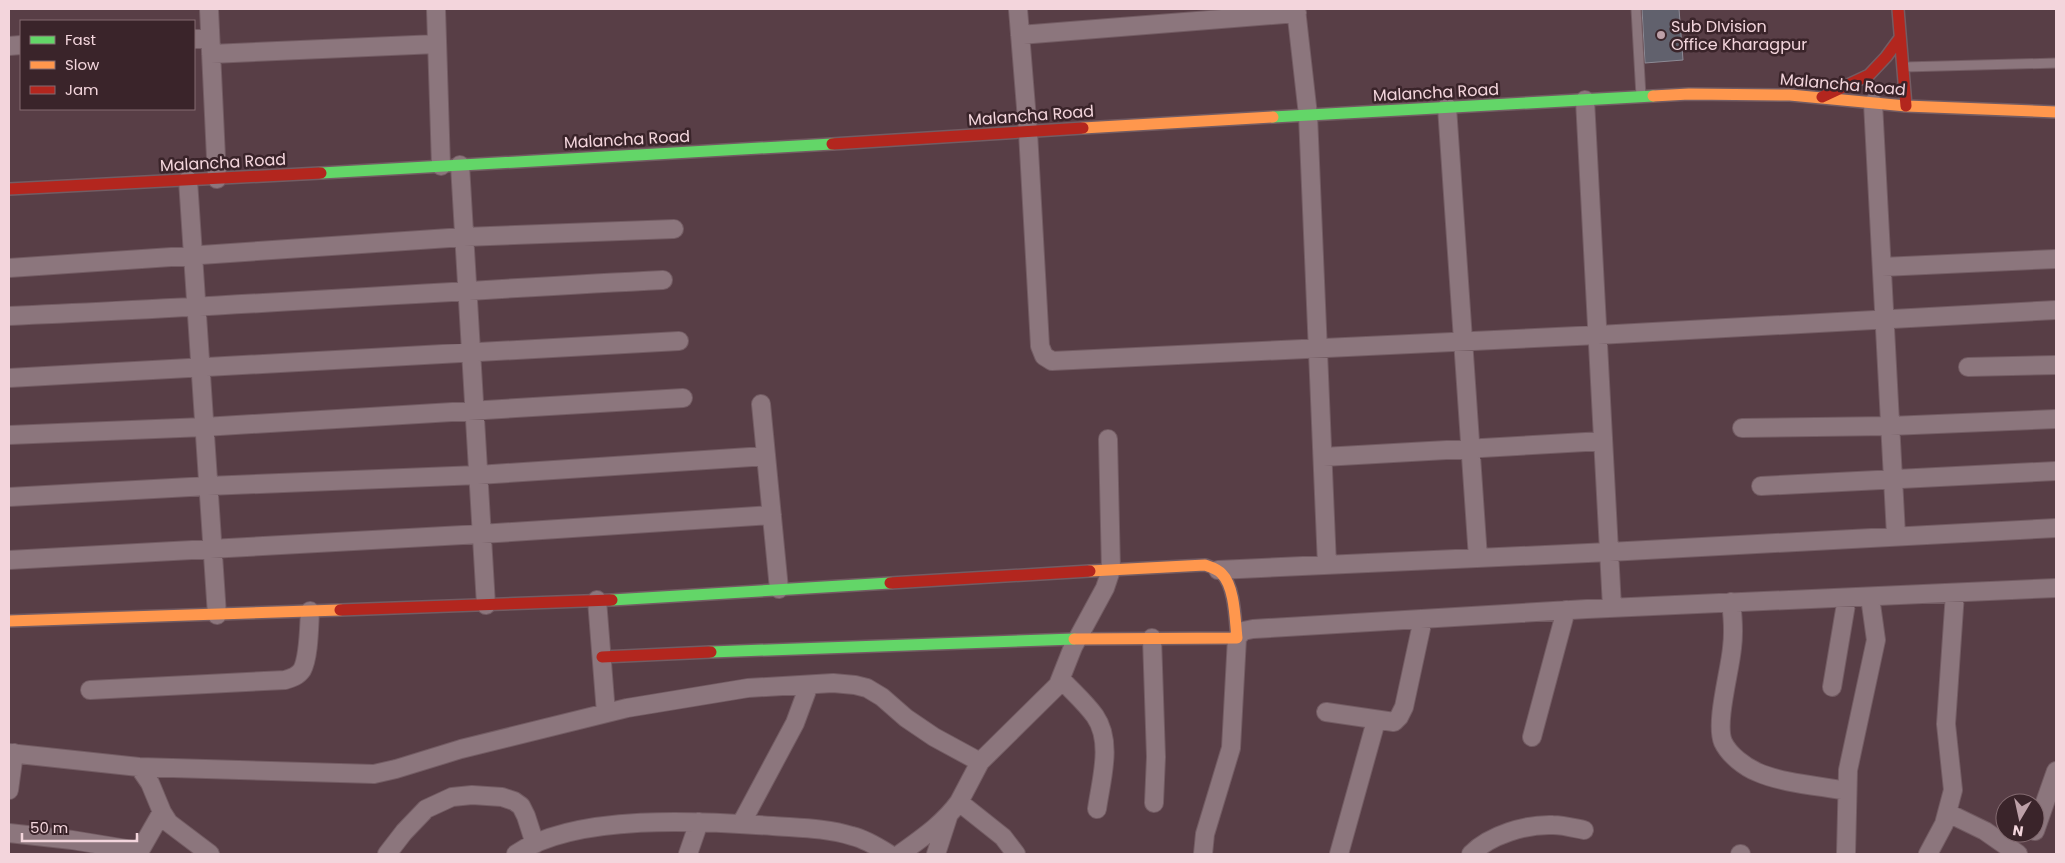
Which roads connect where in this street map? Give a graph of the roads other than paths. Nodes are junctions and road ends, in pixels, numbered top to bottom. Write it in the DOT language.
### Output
graph roads {
  1 [pos="209,9"];
  2 [pos="436,9"];
  3 [pos="1018,9"];
  4 [pos="1636,9"];
  5 [pos="1898,9"];
  6 [pos="1296,11"];
  7 [pos="1020,35"];
  8 [pos="1900,38"];
  9 [pos="205,44"];
  10 [pos="437,44"];
  11 [pos="2056,63"];
  12 [pos="1903,67"];
  13 [pos="1641,96"];
  14 [pos="1820,98"];
  15 [pos="1585,100"];
  16 [pos="1874,103"];
  17 [pos="1906,106"];
  18 [pos="1447,107"];
  19 [pos="2056,112"];
  20 [pos="1308,115"];
  21 [pos="1028,132"];
  22 [pos="460,164"];
  23 [pos="441,166"];
  24 [pos="217,179"];
  25 [pos="188,180"];
  26 [pos="9,189"];
  27 [pos="674,229"];
  28 [pos="464,237"];
  29 [pos="193,257"];
  30 [pos="2056,259"];
  31 [pos="1882,267"];
  32 [pos="9,268"];
  33 [pos="662,280"];
  34 [pos="467,290"];
  35 [pos="196,308"];
  36 [pos="2056,310"];
  37 [pos="9,316"];
  38 [pos="1885,319"];
  39 [pos="1598,335"];
  40 [pos="1463,340"];
  41 [pos="679,341"];
  42 [pos="1318,347"];
  43 [pos="471,353"];
  44 [pos="2056,365"];
  45 [pos="200,366"];
  46 [pos="1968,367"];
  47 [pos="9,378"];
  48 [pos="683,398"];
  49 [pos="761,404"];
  50 [pos="474,410"];
  51 [pos="2056,419"];
  52 [pos="1890,426"];
  53 [pos="204,427"];
  54 [pos="1742,428"];
  55 [pos="9,435"];
  56 [pos="1108,439"];
  57 [pos="1604,441"];
  58 [pos="1470,448"];
  59 [pos="766,456"];
  60 [pos="1323,457"];
  61 [pos="2056,471"];
  62 [pos="478,475"];
  63 [pos="1893,478"];
  64 [pos="208,486"];
  65 [pos="1761,486"];
  66 [pos="9,497"];
  67 [pos="772,515"];
  68 [pos="2056,528"];
  69 [pos="481,534"];
  70 [pos="1896,535"];
  71 [pos="212,550"];
  72 [pos="1609,552"];
  73 [pos="1478,558"];
  74 [pos="9,560"];
  75 [pos="1327,565"];
  76 [pos="1111,570"];
  77 [pos="1218,570"];
  78 [pos="2056,588"];
  79 [pos="779,589"];
  80 [pos="1955,593"];
  81 [pos="1870,597"];
  82 [pos="1847,598"];
  83 [pos="597,600"];
  84 [pos="1731,602"];
  85 [pos="486,605"];
  86 [pos="1612,608"];
  87 [pos="1566,610"];
  88 [pos="310,611"];
  89 [pos="217,615"];
  90 [pos="1423,619"];
  91 [pos="9,622"];
  92 [pos="1078,638"];
  93 [pos="1152,638"];
  94 [pos="1237,638"];
  95 [pos="602,657"];
  96 [pos="1061,678"];
  97 [pos="809,685"];
  98 [pos="1832,687"];
  99 [pos="90,690"];
  100 [pos="1326,712"];
  101 [pos="606,713"];
  102 [pos="1376,721"];
  103 [pos="1532,737"];
  104 [pos="11,753"];
  105 [pos="980,762"];
  106 [pos="139,767"];
  107 [pos="2056,771"];
  108 [pos="9,790"];
  109 [pos="1846,791"];
  110 [pos="959,802"];
  111 [pos="1154,803"];
  112 [pos="2045,803"];
  113 [pos="1097,809"];
  114 [pos="162,812"];
  115 [pos="1948,813"];
  116 [pos="948,816"];
  117 [pos="700,822"];
  118 [pos="740,824"];
  119 [pos="1584,830"];
  120 [pos="9,833"];
  121 [pos="535,844"];
  122 [pos="1999,848"];
  123 [pos="139,853"];
  124 [pos="210,854"];
  125 [pos="387,854"];
  126 [pos="516,854"];
  127 [pos="688,854"];
  128 [pos="890,854"];
  129 [pos="900,854"];
  130 [pos="936,854"];
  131 [pos="1016,854"];
  132 [pos="1203,854"];
  133 [pos="1339,854"];
  134 [pos="1471,854"];
  135 [pos="1846,854"];
  136 [pos="1928,854"];
  137 [pos="2018,854"];
  1 -- 9 [label="street"];
  2 -- 10 [label="street"];
  3 -- 7 [label="street"];
  4 -- 13 [label="lane"];
  5 -- 8 [label="main road"];
  6 -- 7 [label="street"];
  6 -- 20 [label="street"];
  7 -- 21 [label="street"];
  8 -- 12 [label="main road"];
  8 -- 14 [label="main road"];
  9 -- 10 [label="street"];
  9 -- 24 [label="street"];
  10 -- 23 [label="street"];
  11 -- 12 [label="lane"];
  12 -- 17 [label="main road"];
  13 -- 14 [label="main road, Malancha Road"];
  13 -- 15 [label="main road, Malancha Road"];
  14 -- 16 [label="main road, Malancha Road"];
  15 -- 18 [label="main road, Malancha Road"];
  15 -- 39 [label="street"];
  16 -- 17 [label="main road, Malancha Road"];
  16 -- 31 [label="street"];
  17 -- 19 [label="main road, Malancha Road"];
  18 -- 20 [label="main road, Malancha Road"];
  18 -- 40 [label="street"];
  20 -- 21 [label="main road, Malancha Road"];
  20 -- 42 [label="street"];
  21 -- 22 [label="main road, Malancha Road"];
  21 -- 42 [label="street"];
  22 -- 23 [label="main road, Malancha Road"];
  22 -- 28 [label="street"];
  23 -- 24 [label="main road, Malancha Road"];
  24 -- 25 [label="main road, Malancha Road"];
  25 -- 26 [label="main road, Malancha Road"];
  25 -- 29 [label="street"];
  27 -- 28 [label="street"];
  28 -- 29 [label="street"];
  28 -- 34 [label="street"];
  29 -- 32 [label="street"];
  29 -- 35 [label="street"];
  30 -- 31 [label="street"];
  31 -- 38 [label="street"];
  33 -- 34 [label="street"];
  34 -- 35 [label="street"];
  34 -- 43 [label="street"];
  35 -- 37 [label="street"];
  35 -- 45 [label="street"];
  36 -- 38 [label="street"];
  38 -- 39 [label="street"];
  38 -- 52 [label="street"];
  39 -- 40 [label="street"];
  39 -- 57 [label="street"];
  40 -- 42 [label="street"];
  40 -- 58 [label="street"];
  41 -- 43 [label="street"];
  42 -- 60 [label="street"];
  43 -- 45 [label="street"];
  43 -- 50 [label="street"];
  44 -- 46 [label="street"];
  45 -- 47 [label="street"];
  45 -- 53 [label="street"];
  48 -- 50 [label="street"];
  49 -- 59 [label="street"];
  50 -- 53 [label="street"];
  50 -- 62 [label="street"];
  51 -- 52 [label="street"];
  52 -- 54 [label="street"];
  52 -- 63 [label="street"];
  53 -- 55 [label="street"];
  53 -- 64 [label="street"];
  56 -- 76 [label="street"];
  57 -- 58 [label="street"];
  57 -- 72 [label="street"];
  58 -- 60 [label="street"];
  58 -- 73 [label="street"];
  59 -- 62 [label="street"];
  59 -- 67 [label="street"];
  60 -- 75 [label="street"];
  61 -- 63 [label="street"];
  62 -- 64 [label="street"];
  62 -- 69 [label="street"];
  63 -- 65 [label="street"];
  63 -- 70 [label="street"];
  64 -- 66 [label="street"];
  64 -- 71 [label="street"];
  67 -- 69 [label="street"];
  67 -- 79 [label="street"];
  68 -- 70 [label="street"];
  69 -- 71 [label="street"];
  69 -- 85 [label="street"];
  70 -- 72 [label="street"];
  71 -- 74 [label="street"];
  71 -- 89 [label="street"];
  72 -- 73 [label="street"];
  72 -- 86 [label="street"];
  73 -- 75 [label="street"];
  75 -- 77 [label="street"];
  76 -- 77 [label="main road"];
  76 -- 79 [label="main road"];
  76 -- 92 [label="street"];
  77 -- 94 [label="main road"];
  78 -- 80 [label="street"];
  79 -- 83 [label="main road"];
  80 -- 81 [label="street"];
  80 -- 115 [label="street"];
  81 -- 82 [label="street"];
  81 -- 109 [label="street"];
  82 -- 84 [label="street"];
  82 -- 98 [label="street"];
  83 -- 85 [label="main road"];
  83 -- 95 [label="street"];
  84 -- 86 [label="street"];
  84 -- 109 [label="street"];
  85 -- 88 [label="main road"];
  86 -- 87 [label="street"];
  87 -- 90 [label="street"];
  87 -- 103 [label="street"];
  88 -- 89 [label="main road"];
  88 -- 99 [label="street"];
  89 -- 91 [label="main road"];
  90 -- 94 [label="street"];
  90 -- 102 [label="street"];
  92 -- 93 [label="main road"];
  92 -- 95 [label="main road"];
  92 -- 96 [label="street"];
  93 -- 94 [label="main road"];
  93 -- 111 [label="street"];
  94 -- 132 [label="street"];
  95 -- 101 [label="street"];
  96 -- 105 [label="street"];
  96 -- 113 [label="street"];
  97 -- 101 [label="street"];
  97 -- 105 [label="street"];
  97 -- 118 [label="street"];
  100 -- 102 [label="street"];
  101 -- 106 [label="street"];
  102 -- 133 [label="street"];
  104 -- 106 [label="street"];
  104 -- 108 [label="street"];
  105 -- 110 [label="street"];
  106 -- 114 [label="street"];
  107 -- 112 [label="street"];
  109 -- 135 [label="street"];
  110 -- 116 [label="street"];
  110 -- 131 [label="street"];
  114 -- 123 [label="street"];
  114 -- 124 [label="street"];
  115 -- 122 [label="street"];
  115 -- 136 [label="street"];
  116 -- 129 [label="street"];
  116 -- 130 [label="street"];
  117 -- 118 [label="street"];
  117 -- 121 [label="street"];
  117 -- 127 [label="street"];
  118 -- 128 [label="street"];
  119 -- 134 [label="street"];
  120 -- 123 [label="street"];
  121 -- 125 [label="street"];
  121 -- 126 [label="street"];
  122 -- 137 [label="street"];
}
